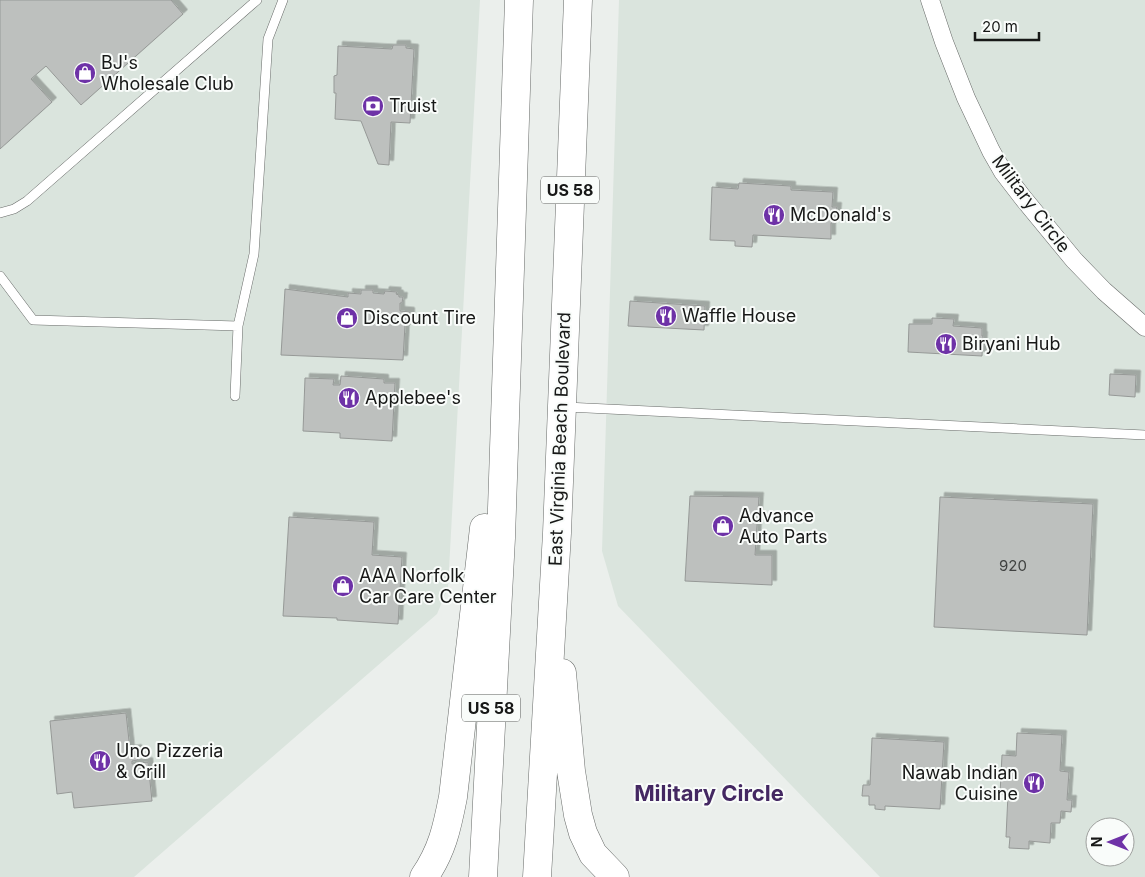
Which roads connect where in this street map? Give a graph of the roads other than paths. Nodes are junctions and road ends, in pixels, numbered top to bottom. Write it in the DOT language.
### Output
graph roads {
  1 [pos="257,0"];
  2 [pos="283,0"];
  3 [pos="519,0"];
  4 [pos="578,0"];
  5 [pos="930,0"];
  6 [pos="0,213"];
  7 [pos="0,276"];
  8 [pos="238,326"];
  9 [pos="1145,327"];
  10 [pos="236,396"];
  11 [pos="562,406"];
  12 [pos="505,411"];
  13 [pos="1145,436"];
  14 [pos="554,574"];
  15 [pos="424,877"];
  16 [pos="483,877"];
  17 [pos="536,877"];
  18 [pos="614,877"];
  1 -- 6 [label="lane"];
  2 -- 8 [label="lane"];
  3 -- 12 [label="main road, US 58"];
  4 -- 11 [label="main road, East Virginia Beach Boulevard / US 58"];
  5 -- 9 [label="street, Military Circle"];
  7 -- 8 [label="lane"];
  8 -- 10 [label="lane"];
  11 -- 13 [label="lane"];
  11 -- 14 [label="main road, East Virginia Beach Boulevard / US 58"];
  12 -- 15 [label="main road"];
  12 -- 16 [label="main road, US 58"];
  14 -- 17 [label="main road, East Virginia Beach Boulevard / US 58"];
  14 -- 18 [label="main road"];
}
